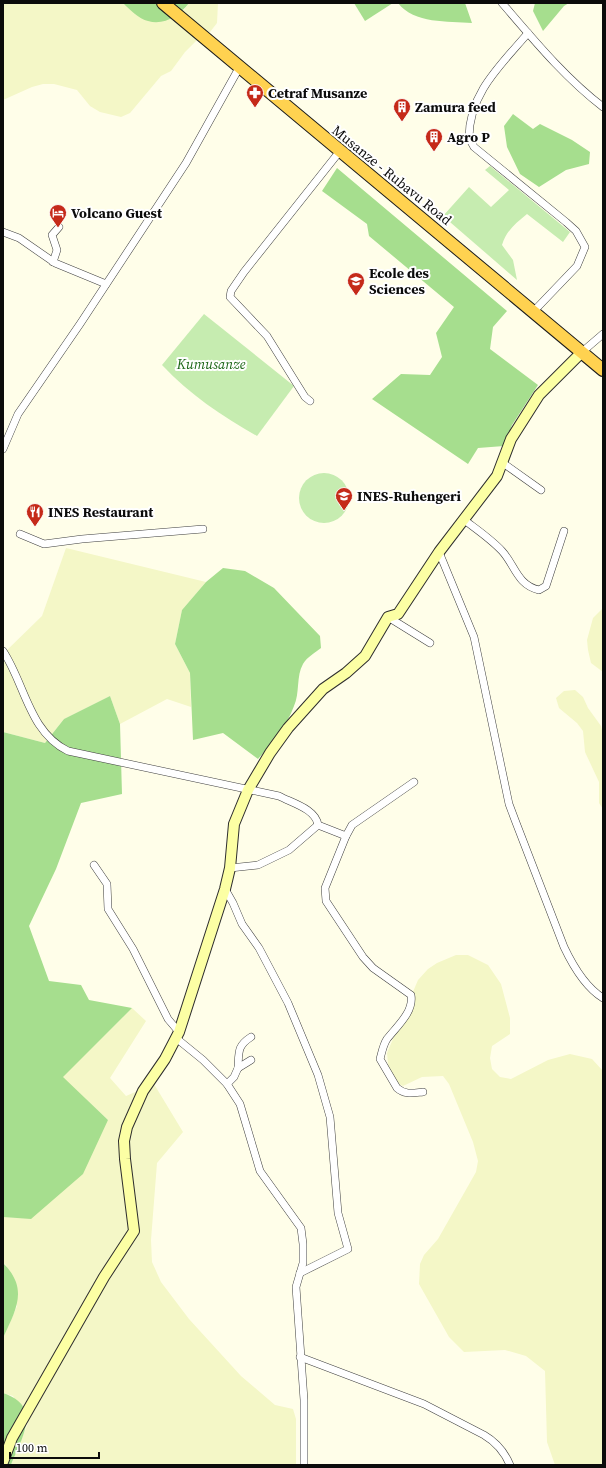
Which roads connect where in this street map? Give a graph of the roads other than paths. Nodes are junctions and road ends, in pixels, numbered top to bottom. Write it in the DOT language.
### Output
graph roads {
  1 [pos="163,3"];
  2 [pos="502,3"];
  3 [pos="528,33"];
  4 [pos="239,68"];
  5 [pos="603,107"];
  6 [pos="340,151"];
  7 [pos="59,227"];
  8 [pos="3,232"];
  9 [pos="53,262"];
  10 [pos="106,284"];
  11 [pos="533,312"];
  12 [pos="603,334"];
  13 [pos="582,352"];
  14 [pos="603,370"];
  15 [pos="310,402"];
  16 [pos="3,449"];
  17 [pos="503,463"];
  18 [pos="541,490"];
  19 [pos="463,519"];
  20 [pos="203,528"];
  21 [pos="564,531"];
  22 [pos="20,534"];
  23 [pos="439,552"];
  24 [pos="388,617"];
  25 [pos="430,644"];
  26 [pos="3,651"];
  27 [pos="414,782"];
  28 [pos="248,790"];
  29 [pos="318,825"];
  30 [pos="346,836"];
  31 [pos="94,865"];
  32 [pos="230,868"];
  33 [pos="225,889"];
  34 [pos="603,998"];
  35 [pos="178,1035"];
  36 [pos="251,1037"];
  37 [pos="251,1060"];
  38 [pos="238,1068"];
  39 [pos="227,1084"];
  40 [pos="423,1092"];
  41 [pos="300,1273"];
  42 [pos="300,1357"];
  43 [pos="3,1462"];
  44 [pos="304,1465"];
  45 [pos="510,1465"];
  1 -- 4 [label="highway, Musanze - Rubavu Road"];
  2 -- 3 [label="street"];
  3 -- 5 [label="street"];
  3 -- 11 [label="street"];
  4 -- 6 [label="highway, Musanze - Rubavu Road"];
  4 -- 10 [label="street"];
  6 -- 11 [label="highway, Musanze - Rubavu Road"];
  6 -- 15 [label="street"];
  7 -- 9 [label="street"];
  8 -- 9 [label="street"];
  9 -- 10 [label="street"];
  10 -- 16 [label="street"];
  11 -- 13 [label="highway, Musanze - Rubavu Road"];
  12 -- 13 [label="street"];
  13 -- 14 [label="highway, Musanze - Rubavu Road"];
  13 -- 17 [label="main road"];
  17 -- 18 [label="street"];
  17 -- 19 [label="main road"];
  19 -- 21 [label="street"];
  19 -- 23 [label="main road"];
  20 -- 22 [label="street"];
  23 -- 24 [label="main road"];
  23 -- 34 [label="street"];
  24 -- 25 [label="street"];
  24 -- 28 [label="main road"];
  26 -- 28 [label="street"];
  27 -- 30 [label="street"];
  28 -- 29 [label="street"];
  28 -- 32 [label="main road"];
  29 -- 30 [label="street"];
  29 -- 32 [label="street"];
  30 -- 40 [label="street"];
  31 -- 35 [label="street"];
  32 -- 33 [label="main road"];
  33 -- 35 [label="main road"];
  33 -- 41 [label="street"];
  35 -- 39 [label="street"];
  35 -- 43 [label="main road"];
  36 -- 38 [label="street"];
  37 -- 38 [label="street"];
  38 -- 39 [label="street"];
  39 -- 41 [label="street"];
  41 -- 42 [label="street"];
  42 -- 44 [label="street"];
  42 -- 45 [label="street"];
}
